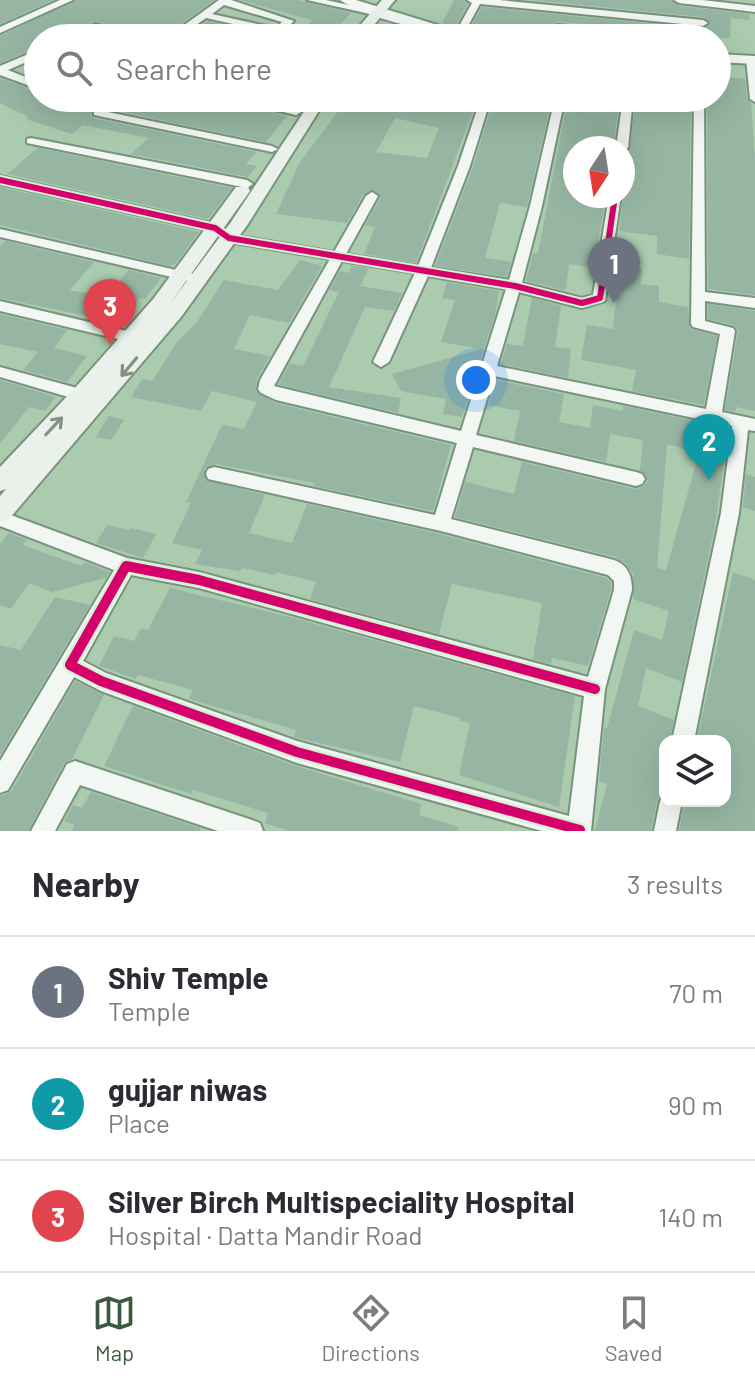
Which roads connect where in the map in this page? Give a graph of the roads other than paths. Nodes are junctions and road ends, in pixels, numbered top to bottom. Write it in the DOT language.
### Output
graph roads {
  1 [pos="312,0"];
  2 [pos="346,0"];
  3 [pos="389,0"];
  4 [pos="399,0"];
  5 [pos="475,0"];
  6 [pos="679,0"];
  7 [pos="61,1"];
  8 [pos="224,1"];
  9 [pos="562,8"];
  10 [pos="755,9"];
  11 [pos="383,14"];
  12 [pos="204,15"];
  13 [pos="703,23"];
  14 [pos="192,24"];
  15 [pos="235,24"];
  16 [pos="286,24"];
  17 [pos="372,24"];
  18 [pos="376,24"];
  19 [pos="419,24"];
  20 [pos="464,24"];
  21 [pos="558,24"];
  22 [pos="0,30"];
  23 [pos="24,59"];
  24 [pos="731,59"];
  25 [pos="752,60"];
  26 [pos="0,70"];
  27 [pos="24,80"];
  28 [pos="755,99"];
  29 [pos="297,112"];
  30 [pos="310,112"];
  31 [pos="482,112"];
  32 [pos="557,112"];
  33 [pos="626,112"];
  34 [pos="699,112"];
  35 [pos="98,113"];
  36 [pos="623,136"];
  37 [pos="31,141"];
  38 [pos="272,149"];
  39 [pos="0,180"];
  40 [pos="247,184"];
  41 [pos="372,196"];
  42 [pos="613,208"];
  43 [pos="0,233"];
  44 [pos="222,233"];
  45 [pos="339,258"];
  46 [pos="424,273"];
  47 [pos="190,278"];
  48 [pos="515,286"];
  49 [pos="698,296"];
  50 [pos="755,303"];
  51 [pos="0,306"];
  52 [pos="131,337"];
  53 [pos="381,362"];
  54 [pos="491,370"];
  55 [pos="0,372"];
  56 [pos="82,395"];
  57 [pos="713,416"];
  58 [pos="748,424"];
  59 [pos="466,440"];
  60 [pos="214,474"];
  61 [pos="2,476"];
  62 [pos="636,479"];
  63 [pos="0,515"];
  64 [pos="441,524"];
  65 [pos="126,566"];
  66 [pos="70,665"];
  67 [pos="595,689"];
  68 [pos="684,735"];
  69 [pos="0,782"];
  70 [pos="670,807"];
  71 [pos="42,831"];
  72 [pos="252,831"];
  73 [pos="580,831"];
  74 [pos="665,831"];
  1 -- 11 [label="street"];
  2 -- 11 [label="street"];
  3 -- 11 [label="main road"];
  4 -- 11 [label="main road"];
  5 -- 9 [label="street"];
  5 -- 20 [label="street"];
  6 -- 10 [label="street"];
  7 -- 22 [label="street"];
  8 -- 12 [label="street"];
  8 -- 16 [label="street"];
  9 -- 13 [label="street"];
  9 -- 21 [label="street"];
  11 -- 17 [label="main road"];
  11 -- 18 [label="main road"];
  11 -- 19 [label="street"];
  12 -- 14 [label="street"];
  12 -- 15 [label="street"];
  23 -- 26 [label="street"];
  24 -- 25 [label="street"];
  25 -- 28 [label="street"];
  26 -- 27 [label="street"];
  29 -- 38 [label="main road"];
  30 -- 44 [label="main road"];
  31 -- 46 [label="street"];
  32 -- 48 [label="street"];
  33 -- 36 [label="street"];
  34 -- 49 [label="street"];
  35 -- 38 [label="street"];
  37 -- 40 [label="street"];
  38 -- 40 [label="main road"];
  39 -- 44 [label="street"];
  40 -- 44 [label="main road"];
  41 -- 45 [label="street"];
  42 -- 48 [label="street"];
  43 -- 47 [label="street"];
  44 -- 45 [label="street"];
  44 -- 47 [label="main road"];
  45 -- 46 [label="street"];
  45 -- 59 [label="street"];
  46 -- 48 [label="street"];
  46 -- 53 [label="street"];
  47 -- 52 [label="main road"];
  47 -- 63 [label="main road, one-way"];
  48 -- 54 [label="street"];
  49 -- 50 [label="street"];
  49 -- 57 [label="street"];
  51 -- 52 [label="street"];
  52 -- 56 [label="main road"];
  54 -- 57 [label="street"];
  54 -- 59 [label="street"];
  55 -- 56 [label="street"];
  61 -- 56 [label="main road, one-way"];
  57 -- 58 [label="street"];
  58 -- 68 [label="street"];
  59 -- 62 [label="street"];
  59 -- 64 [label="street"];
  60 -- 64 [label="street"];
  63 -- 65 [label="street"];
  64 -- 67 [label="street"];
  65 -- 66 [label="street"];
  65 -- 67 [label="street"];
  66 -- 69 [label="street"];
  66 -- 73 [label="street"];
  67 -- 73 [label="street"];
  70 -- 74 [label="street"];
  71 -- 72 [label="street"];
}
